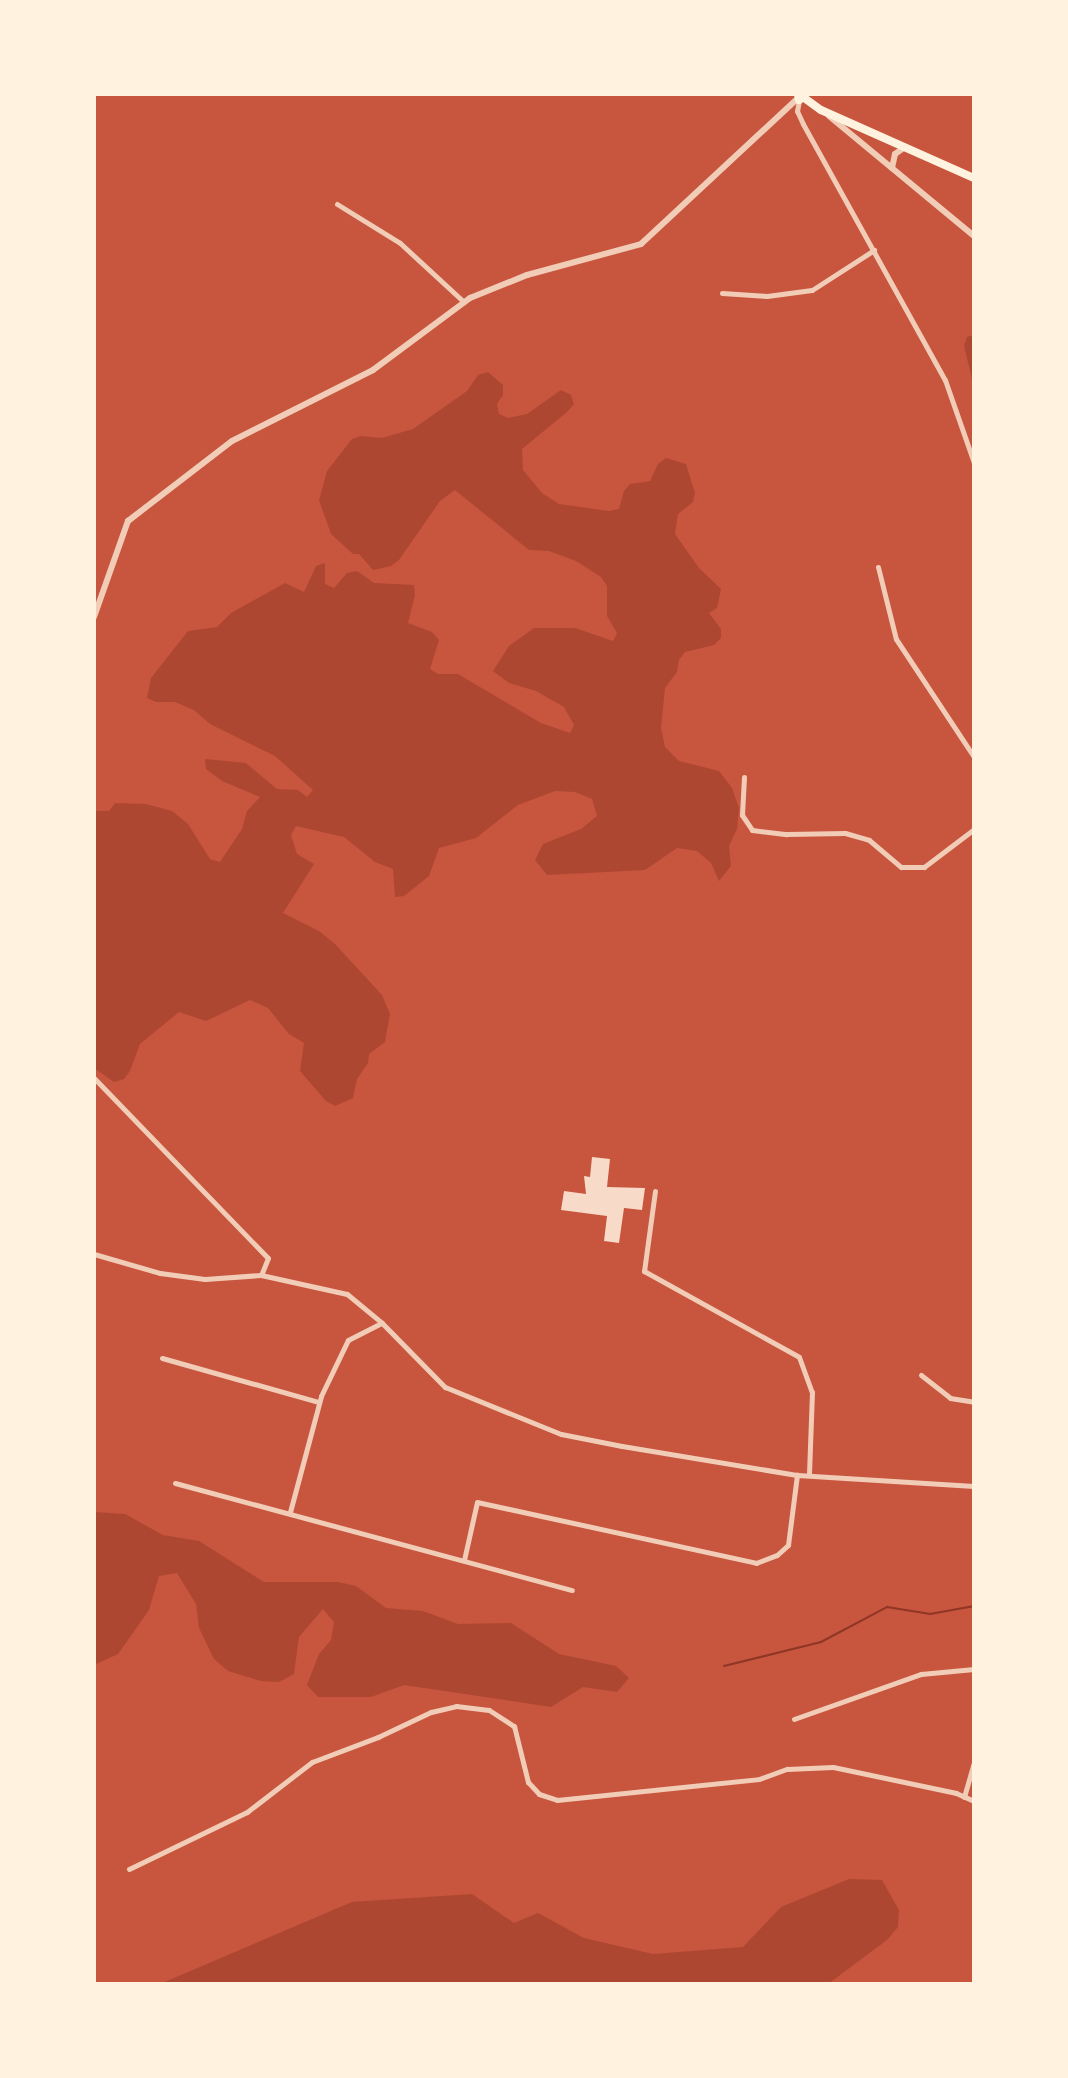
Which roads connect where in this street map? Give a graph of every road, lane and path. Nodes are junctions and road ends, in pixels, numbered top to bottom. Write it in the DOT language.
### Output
graph roads {
  1 [pos="799,97"];
  2 [pos="819,108"];
  3 [pos="905,147"];
  4 [pos="892,168"];
  5 [pos="974,178"];
  6 [pos="337,204"];
  7 [pos="974,236"];
  8 [pos="874,250"];
  9 [pos="722,293"];
  10 [pos="464,302"];
  11 [pos="974,463"];
  12 [pos="878,567"];
  13 [pos="94,617"];
  14 [pos="974,757"];
  15 [pos="744,777"];
  16 [pos="974,829"];
  17 [pos="94,1078"];
  18 [pos="655,1191"];
  19 [pos="94,1254"];
  20 [pos="261,1275"];
  21 [pos="382,1323"];
  22 [pos="162,1358"];
  23 [pos="921,1375"];
  24 [pos="319,1402"];
  25 [pos="974,1402"];
  26 [pos="797,1475"];
  27 [pos="809,1475"];
  28 [pos="175,1483"];
  29 [pos="974,1486"];
  30 [pos="290,1512"];
  31 [pos="464,1560"];
  32 [pos="572,1590"];
  33 [pos="974,1669"];
  34 [pos="794,1719"];
  35 [pos="974,1762"];
  36 [pos="964,1797"];
  37 [pos="974,1801"];
  38 [pos="129,1869"];
  1 -- 2 [label="main road"];
  1 -- 8 [label="street"];
  1 -- 10 [label="street"];
  2 -- 3 [label="main road"];
  2 -- 4 [label="street"];
  3 -- 4 [label="street"];
  3 -- 5 [label="main road"];
  4 -- 7 [label="street"];
  6 -- 10 [label="street"];
  8 -- 9 [label="street"];
  8 -- 11 [label="street"];
  10 -- 13 [label="street"];
  12 -- 14 [label="street"];
  15 -- 16 [label="street"];
  17 -- 20 [label="street"];
  18 -- 27 [label="street"];
  19 -- 20 [label="street"];
  20 -- 21 [label="street"];
  21 -- 24 [label="street"];
  21 -- 26 [label="street"];
  22 -- 24 [label="street"];
  23 -- 25 [label="street"];
  24 -- 30 [label="street"];
  26 -- 27 [label="street"];
  26 -- 31 [label="street"];
  27 -- 29 [label="street"];
  28 -- 30 [label="street"];
  30 -- 31 [label="street"];
  31 -- 32 [label="street"];
  33 -- 34 [label="street"];
  35 -- 36 [label="street"];
  36 -- 37 [label="street"];
  36 -- 38 [label="street"];
}
